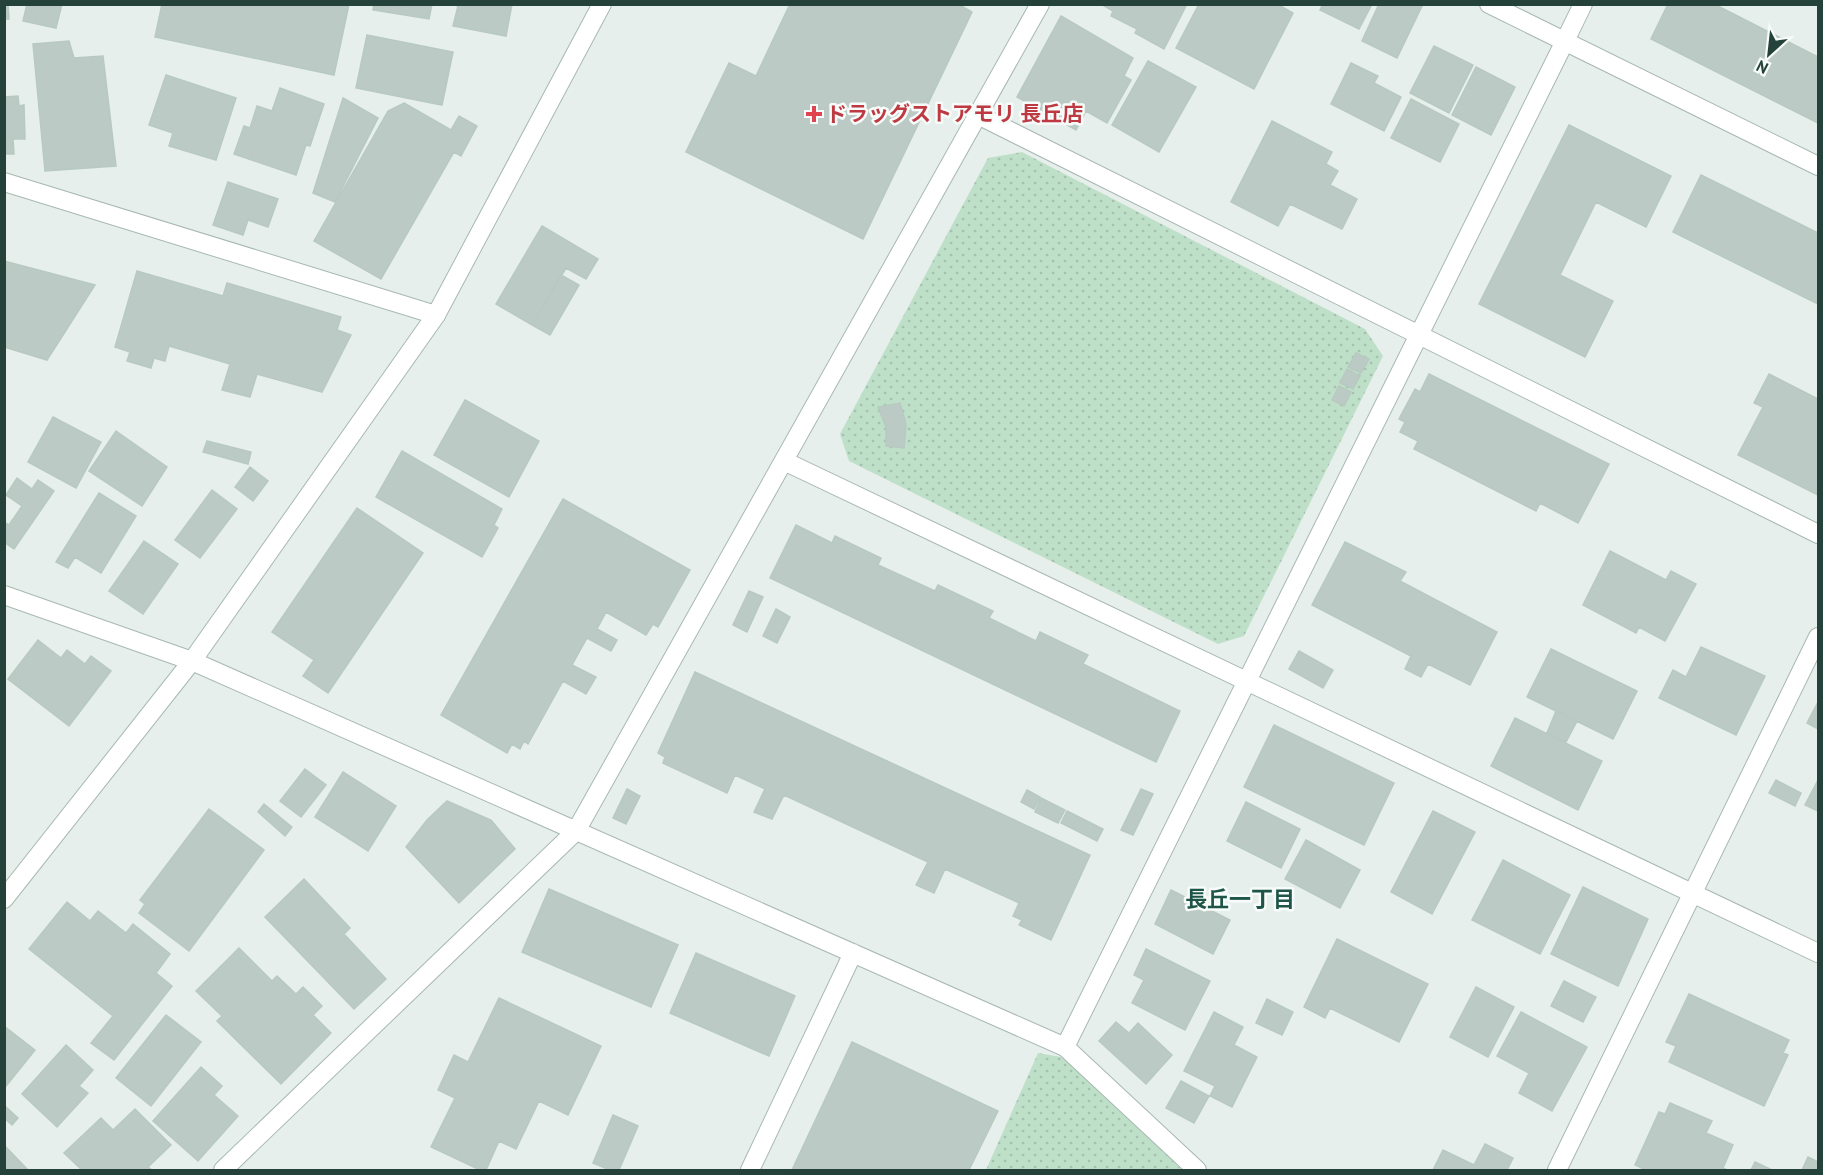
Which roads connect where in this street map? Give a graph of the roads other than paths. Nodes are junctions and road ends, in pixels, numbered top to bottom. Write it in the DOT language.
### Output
graph roads {
  1 [pos="602,4"];
  2 [pos="1040,4"];
  3 [pos="1489,4"];
  4 [pos="1583,4"];
  5 [pos="1565,41"];
  6 [pos="980,116"];
  7 [pos="1818,165"];
  8 [pos="4,182"];
  9 [pos="436,315"];
  10 [pos="1420,334"];
  11 [pos="784,461"];
  12 [pos="1818,534"];
  13 [pos="4,595"];
  14 [pos="1818,637"];
  15 [pos="192,661"];
  16 [pos="1247,681"];
  17 [pos="576,831"];
  18 [pos="1693,893"];
  19 [pos="4,899"];
  20 [pos="1818,953"];
  21 [pos="853,954"];
  22 [pos="1065,1047"];
  23 [pos="223,1170"];
  24 [pos="750,1170"];
  25 [pos="1197,1170"];
  26 [pos="1557,1170"];
  1 -- 9 [label="street"];
  2 -- 6 [label="street"];
  3 -- 5 [label="street"];
  4 -- 5 [label="street"];
  5 -- 7 [label="street"];
  5 -- 10 [label="street"];
  6 -- 10 [label="street"];
  6 -- 11 [label="street"];
  8 -- 9 [label="street"];
  9 -- 15 [label="street"];
  10 -- 12 [label="street"];
  10 -- 16 [label="street"];
  11 -- 16 [label="street"];
  11 -- 17 [label="street"];
  13 -- 15 [label="street"];
  14 -- 18 [label="street"];
  15 -- 17 [label="street"];
  15 -- 19 [label="street"];
  16 -- 18 [label="street"];
  16 -- 22 [label="street"];
  17 -- 21 [label="street"];
  17 -- 23 [label="street"];
  18 -- 20 [label="street"];
  18 -- 26 [label="street"];
  21 -- 22 [label="street"];
  21 -- 24 [label="street"];
  22 -- 25 [label="street"];
}
